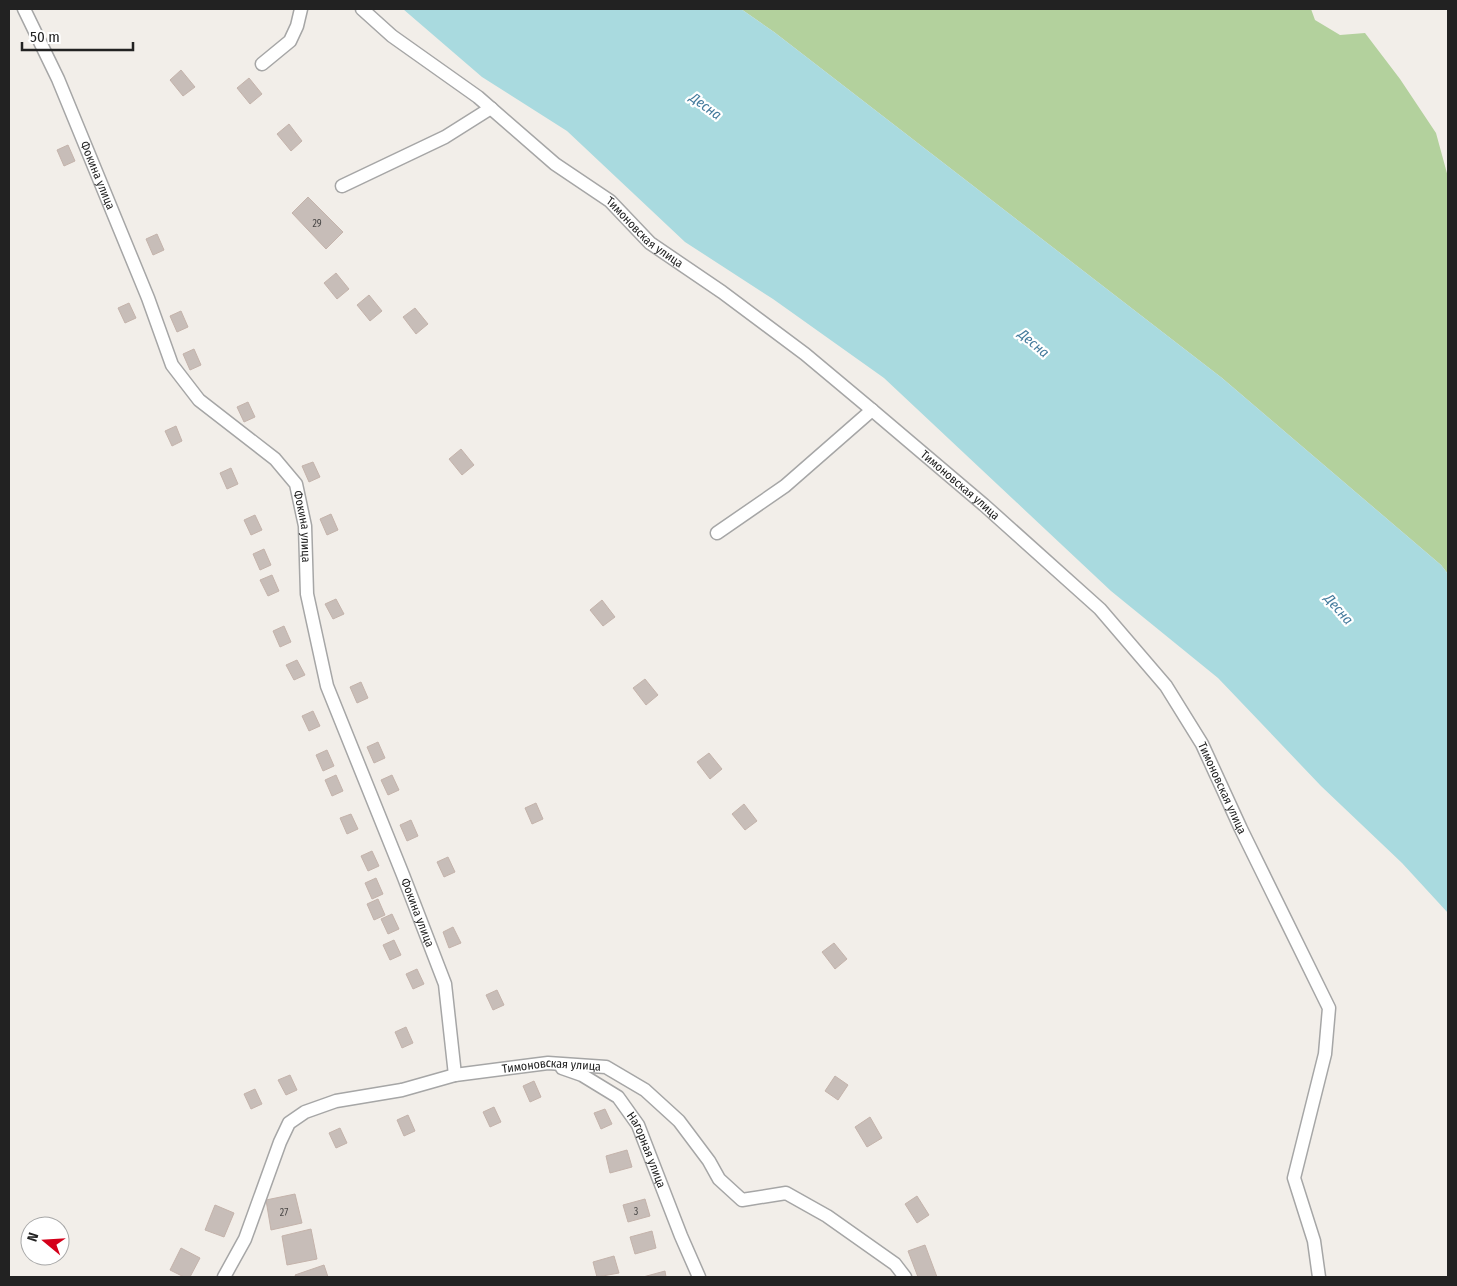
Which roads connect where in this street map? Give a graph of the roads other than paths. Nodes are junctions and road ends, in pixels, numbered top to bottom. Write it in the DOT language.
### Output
graph roads {
  1 [pos="24,9"];
  2 [pos="301,9"];
  3 [pos="362,9"];
  4 [pos="262,64"];
  5 [pos="491,108"];
  6 [pos="342,186"];
  7 [pos="872,410"];
  8 [pos="717,533"];
  9 [pos="548,1063"];
  10 [pos="455,1075"];
  11 [pos="224,1277"];
  12 [pos="699,1277"];
  13 [pos="905,1277"];
  14 [pos="1318,1277"];
  1 -- 10 [label="street, Фокина улица"];
  2 -- 4 [label="street"];
  3 -- 5 [label="street, Тимоновская улица"];
  5 -- 6 [label="street"];
  5 -- 7 [label="street, Тимоновская улица"];
  7 -- 8 [label="street"];
  7 -- 14 [label="street, Тимоновская улица"];
  9 -- 10 [label="street, Тимоновская улица"];
  9 -- 12 [label="street, Нагорная улица"];
  9 -- 13 [label="street, Тимоновская улица"];
  10 -- 11 [label="street, Тимоновская улица"];
}
